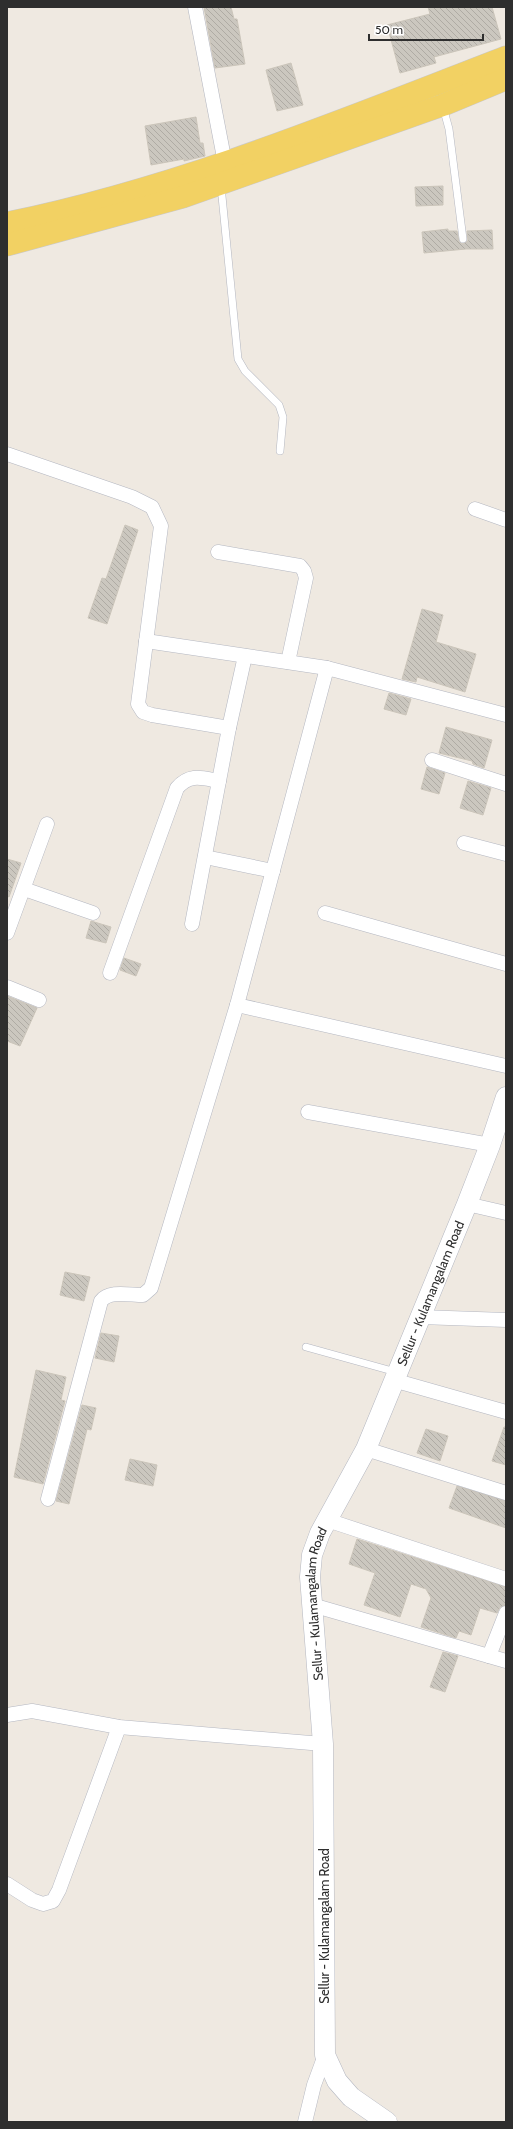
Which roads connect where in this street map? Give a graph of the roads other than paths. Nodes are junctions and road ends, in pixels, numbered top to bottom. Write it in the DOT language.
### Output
graph roads {
  1 [pos="194,7"];
  2 [pos="506,57"];
  3 [pos="506,79"];
  4 [pos="445,112"];
  5 [pos="220,176"];
  6 [pos="7,223"];
  7 [pos="463,239"];
  8 [pos="7,245"];
  9 [pos="280,451"];
  10 [pos="7,454"];
  11 [pos="475,509"];
  12 [pos="506,520"];
  13 [pos="218,552"];
  14 [pos="146,641"];
  15 [pos="245,656"];
  16 [pos="288,662"];
  17 [pos="327,668"];
  18 [pos="506,715"];
  19 [pos="229,728"];
  20 [pos="432,760"];
  21 [pos="220,780"];
  22 [pos="506,784"];
  23 [pos="47,824"];
  24 [pos="464,842"];
  25 [pos="506,854"];
  26 [pos="205,857"];
  27 [pos="273,871"];
  28 [pos="24,889"];
  29 [pos="93,913"];
  30 [pos="325,914"];
  31 [pos="192,924"];
  32 [pos="7,933"];
  33 [pos="506,964"];
  34 [pos="110,973"];
  35 [pos="7,987"];
  36 [pos="39,1000"];
  37 [pos="237,1006"];
  38 [pos="506,1066"];
  39 [pos="506,1097"];
  40 [pos="308,1112"];
  41 [pos="490,1145"];
  42 [pos="467,1204"];
  43 [pos="506,1213"];
  44 [pos="420,1317"];
  45 [pos="506,1320"];
  46 [pos="306,1347"];
  47 [pos="395,1376"];
  48 [pos="506,1412"];
  49 [pos="366,1449"];
  50 [pos="506,1493"];
  51 [pos="48,1499"];
  52 [pos="327,1520"];
  53 [pos="506,1579"];
  54 [pos="312,1605"];
  55 [pos="506,1613"];
  56 [pos="489,1656"];
  57 [pos="506,1661"];
  58 [pos="7,1715"];
  59 [pos="119,1727"];
  60 [pos="323,1744"];
  61 [pos="7,1884"];
  62 [pos="325,2056"];
  63 [pos="306,2122"];
  64 [pos="387,2122"];
  1 -- 5 [label="street"];
  2 -- 5 [label="main road"];
  3 -- 4 [label="main road"];
  4 -- 5 [label="main road"];
  4 -- 7 [label="lane"];
  5 -- 6 [label="main road"];
  5 -- 8 [label="main road"];
  5 -- 9 [label="lane"];
  10 -- 14 [label="street"];
  11 -- 12 [label="street"];
  13 -- 16 [label="street"];
  14 -- 15 [label="street"];
  14 -- 19 [label="street"];
  15 -- 16 [label="street"];
  15 -- 19 [label="street"];
  16 -- 17 [label="street"];
  17 -- 18 [label="street"];
  17 -- 27 [label="street"];
  19 -- 21 [label="street"];
  20 -- 22 [label="street"];
  21 -- 26 [label="street"];
  21 -- 34 [label="street"];
  23 -- 28 [label="street"];
  24 -- 25 [label="street"];
  26 -- 27 [label="street"];
  26 -- 31 [label="street"];
  27 -- 37 [label="street"];
  28 -- 29 [label="street"];
  28 -- 32 [label="street"];
  30 -- 33 [label="street"];
  35 -- 36 [label="street"];
  37 -- 38 [label="street"];
  37 -- 51 [label="street"];
  39 -- 41 [label="main road, Sellur - Kulamangalam Road"];
  40 -- 41 [label="street"];
  41 -- 42 [label="main road, Sellur - Kulamangalam Road"];
  42 -- 43 [label="street"];
  42 -- 44 [label="main road, Sellur - Kulamangalam Road"];
  44 -- 45 [label="street"];
  44 -- 47 [label="main road, Sellur - Kulamangalam Road"];
  46 -- 47 [label="lane"];
  47 -- 48 [label="street"];
  47 -- 49 [label="main road, Sellur - Kulamangalam Road"];
  49 -- 50 [label="street"];
  49 -- 52 [label="main road, Sellur - Kulamangalam Road"];
  52 -- 53 [label="street"];
  52 -- 54 [label="main road, Sellur - Kulamangalam Road"];
  54 -- 56 [label="street"];
  54 -- 60 [label="main road, Sellur - Kulamangalam Road"];
  55 -- 56 [label="street"];
  56 -- 57 [label="street"];
  58 -- 59 [label="street"];
  59 -- 60 [label="street"];
  59 -- 61 [label="street"];
  60 -- 62 [label="main road, Sellur - Kulamangalam Road"];
  62 -- 63 [label="street"];
  62 -- 64 [label="main road, Sellur - Kulamangalam Road"];
}
